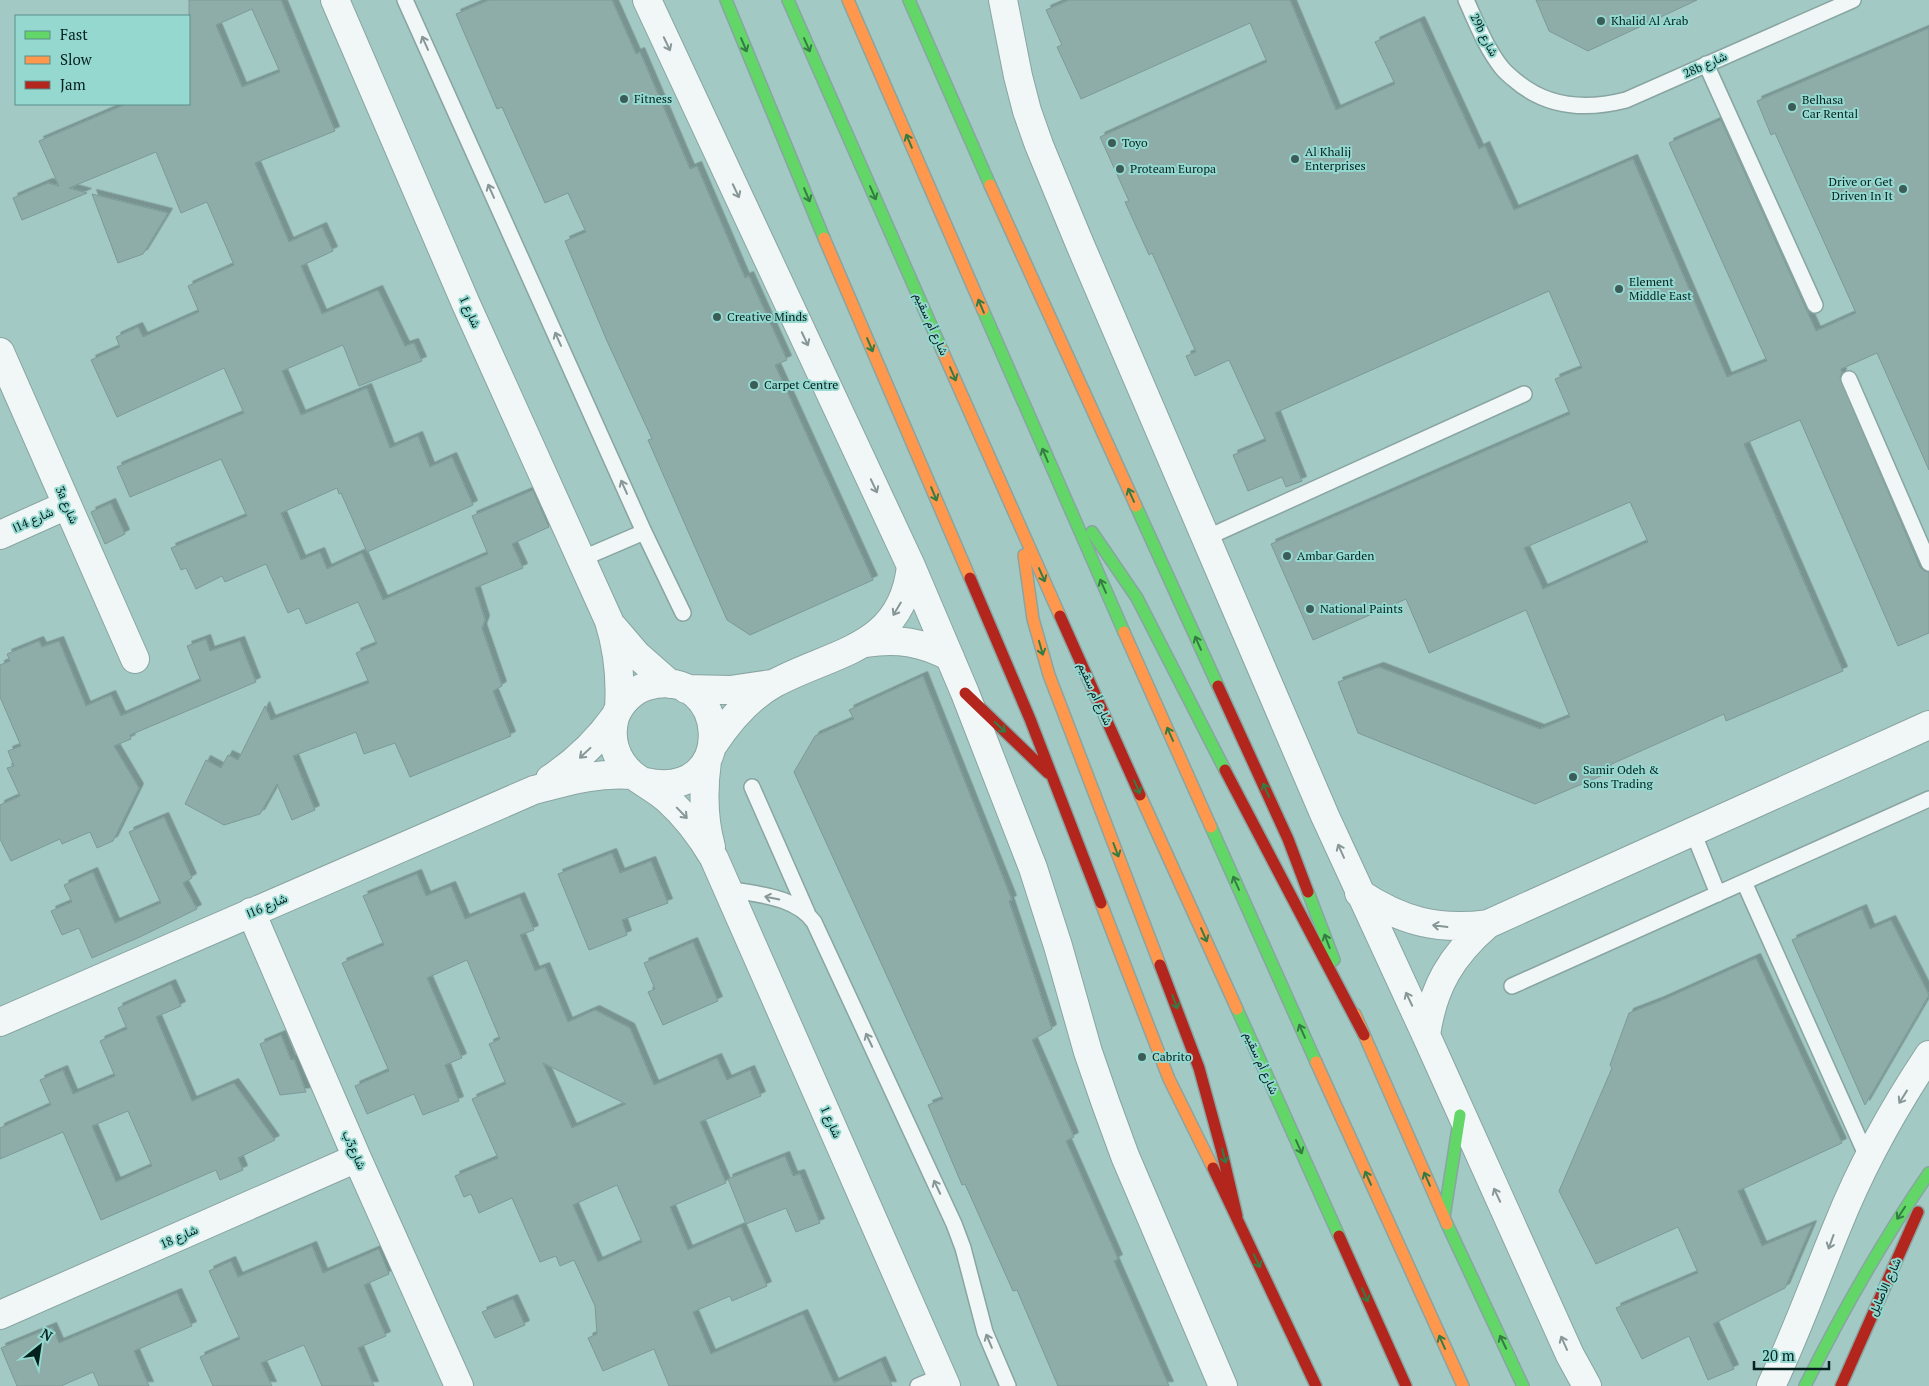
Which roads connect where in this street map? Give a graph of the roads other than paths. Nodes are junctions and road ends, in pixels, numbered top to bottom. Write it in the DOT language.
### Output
graph roads {
  1 [pos="335,0"];
  2 [pos="405,0"];
  3 [pos="647,0"];
  4 [pos="726,0"];
  5 [pos="788,0"];
  6 [pos="848,0"];
  7 [pos="909,0"];
  8 [pos="1003,0"];
  9 [pos="1466,0"];
  10 [pos="1853,0"];
  11 [pos="1706,64"];
  12 [pos="1553,102"];
  13 [pos="1815,305"];
  14 [pos="0,352"];
  15 [pos="1849,378"];
  16 [pos="1524,394"];
  17 [pos="1065,500"];
  18 [pos="67,505"];
  19 [pos="1022,531"];
  20 [pos="644,532"];
  21 [pos="0,535"];
  22 [pos="1206,538"];
  23 [pos="581,559"];
  24 [pos="1929,563"];
  25 [pos="911,566"];
  26 [pos="684,614"];
  27 [pos="609,622"];
  28 [pos="866,643"];
  29 [pos="950,657"];
  30 [pos="135,659"];
  31 [pos="774,684"];
  32 [pos="678,686"];
  33 [pos="964,693"];
  34 [pos="618,712"];
  35 [pos="1929,725"];
  36 [pos="710,753"];
  37 [pos="639,778"];
  38 [pos="1054,778"];
  39 [pos="752,787"];
  40 [pos="534,790"];
  41 [pos="1929,799"];
  42 [pos="1693,832"];
  43 [pos="714,858"];
  44 [pos="1744,882"];
  45 [pos="729,889"];
  46 [pos="1359,893"];
  47 [pos="1718,894"];
  48 [pos="251,912"];
  49 [pos="808,914"];
  50 [pos="1488,924"];
  51 [pos="1512,986"];
  52 [pos="0,1022"];
  53 [pos="1364,1035"];
  54 [pos="1426,1036"];
  55 [pos="1929,1056"];
  56 [pos="1460,1115"];
  57 [pos="357,1158"];
  58 [pos="1868,1159"];
  59 [pos="1929,1173"];
  60 [pos="1929,1187"];
  61 [pos="1237,1216"];
  62 [pos="1444,1217"];
  63 [pos="0,1315"];
  64 [pos="1856,1351"];
  65 [pos="1862,1374"];
  66 [pos="935,1383"];
  67 [pos="459,1386"];
  68 [pos="1008,1386"];
  69 [pos="1223,1386"];
  70 [pos="1316,1386"];
  71 [pos="1406,1386"];
  72 [pos="1462,1386"];
  73 [pos="1523,1386"];
  74 [pos="1587,1386"];
  75 [pos="1772,1386"];
  76 [pos="1805,1386"];
  77 [pos="1841,1386"];
  1 -- 23 [label="street, شارع 1"];
  20 -- 2 [label="lane, one-way"];
  3 -- 25 [label="street, one-way"];
  4 -- 38 [label="main road, one-way"];
  5 -- 19 [label="main road, شارع أم سقيم, one-way"];
  17 -- 6 [label="main road, one-way"];
  53 -- 7 [label="main road, one-way"];
  8 -- 22 [label="street"];
  9 -- 12 [label="lane, 29b شارع"];
  10 -- 11 [label="lane, 28b شارع"];
  11 -- 12 [label="lane, 28b شارع"];
  11 -- 13 [label="lane"];
  14 -- 18 [label="street, 3a شارع"];
  15 -- 24 [label="lane"];
  16 -- 22 [label="lane"];
  17 -- 53 [label="main road"];
  72 -- 17 [label="main road, one-way"];
  18 -- 21 [label="street, شارع 14ا"];
  18 -- 30 [label="street, 3a شارع"];
  19 -- 61 [label="main road, one-way"];
  19 -- 71 [label="main road, شارع أم سقيم, one-way"];
  20 -- 23 [label="lane"];
  20 -- 26 [label="lane"];
  46 -- 22 [label="street, one-way"];
  23 -- 27 [label="street, شارع 1"];
  25 -- 28 [label="street, one-way"];
  25 -- 29 [label="street"];
  27 -- 32 [label="street, شارع 1"];
  27 -- 34 [label="street, شارع 1"];
  28 -- 29 [label="street"];
  28 -- 31 [label="street"];
  29 -- 33 [label="street"];
  31 -- 32 [label="street"];
  31 -- 36 [label="street"];
  32 -- 34 [label="street"];
  32 -- 36 [label="street"];
  33 -- 38 [label="main road, one-way"];
  33 -- 69 [label="street"];
  34 -- 37 [label="street"];
  34 -- 40 [label="street, شارع 16ا, one-way"];
  35 -- 42 [label="street"];
  36 -- 37 [label="street"];
  36 -- 43 [label="street, شارع 1"];
  37 -- 40 [label="street, شارع 16ا"];
  37 -- 43 [label="street, شارع 1, one-way"];
  38 -- 61 [label="main road"];
  39 -- 49 [label="lane"];
  40 -- 48 [label="street, شارع 16ا"];
  41 -- 44 [label="lane"];
  42 -- 47 [label="lane"];
  42 -- 50 [label="street"];
  43 -- 45 [label="street, شارع 1"];
  44 -- 47 [label="lane"];
  44 -- 58 [label="lane"];
  49 -- 45 [label="lane, one-way"];
  45 -- 66 [label="street, شارع 1"];
  50 -- 46 [label="street, one-way"];
  54 -- 46 [label="street, one-way"];
  47 -- 51 [label="lane"];
  48 -- 52 [label="street, شارع 16ا"];
  48 -- 57 [label="street, شارع3ب"];
  68 -- 49 [label="lane, one-way"];
  50 -- 54 [label="street"];
  62 -- 53 [label="main road, one-way"];
  54 -- 56 [label="street"];
  55 -- 58 [label="street, one-way"];
  56 -- 62 [label="main road"];
  74 -- 56 [label="street, one-way"];
  57 -- 63 [label="street, شارع 18"];
  57 -- 67 [label="street, شارع3ب"];
  58 -- 75 [label="street, one-way"];
  59 -- 76 [label="main road, one-way"];
  60 -- 64 [label="main road, شارع الأصايل"];
  61 -- 70 [label="main road, one-way"];
  73 -- 62 [label="main road, one-way"];
  64 -- 65 [label="main road"];
  64 -- 77 [label="main road, شارع الأصايل"];
}
